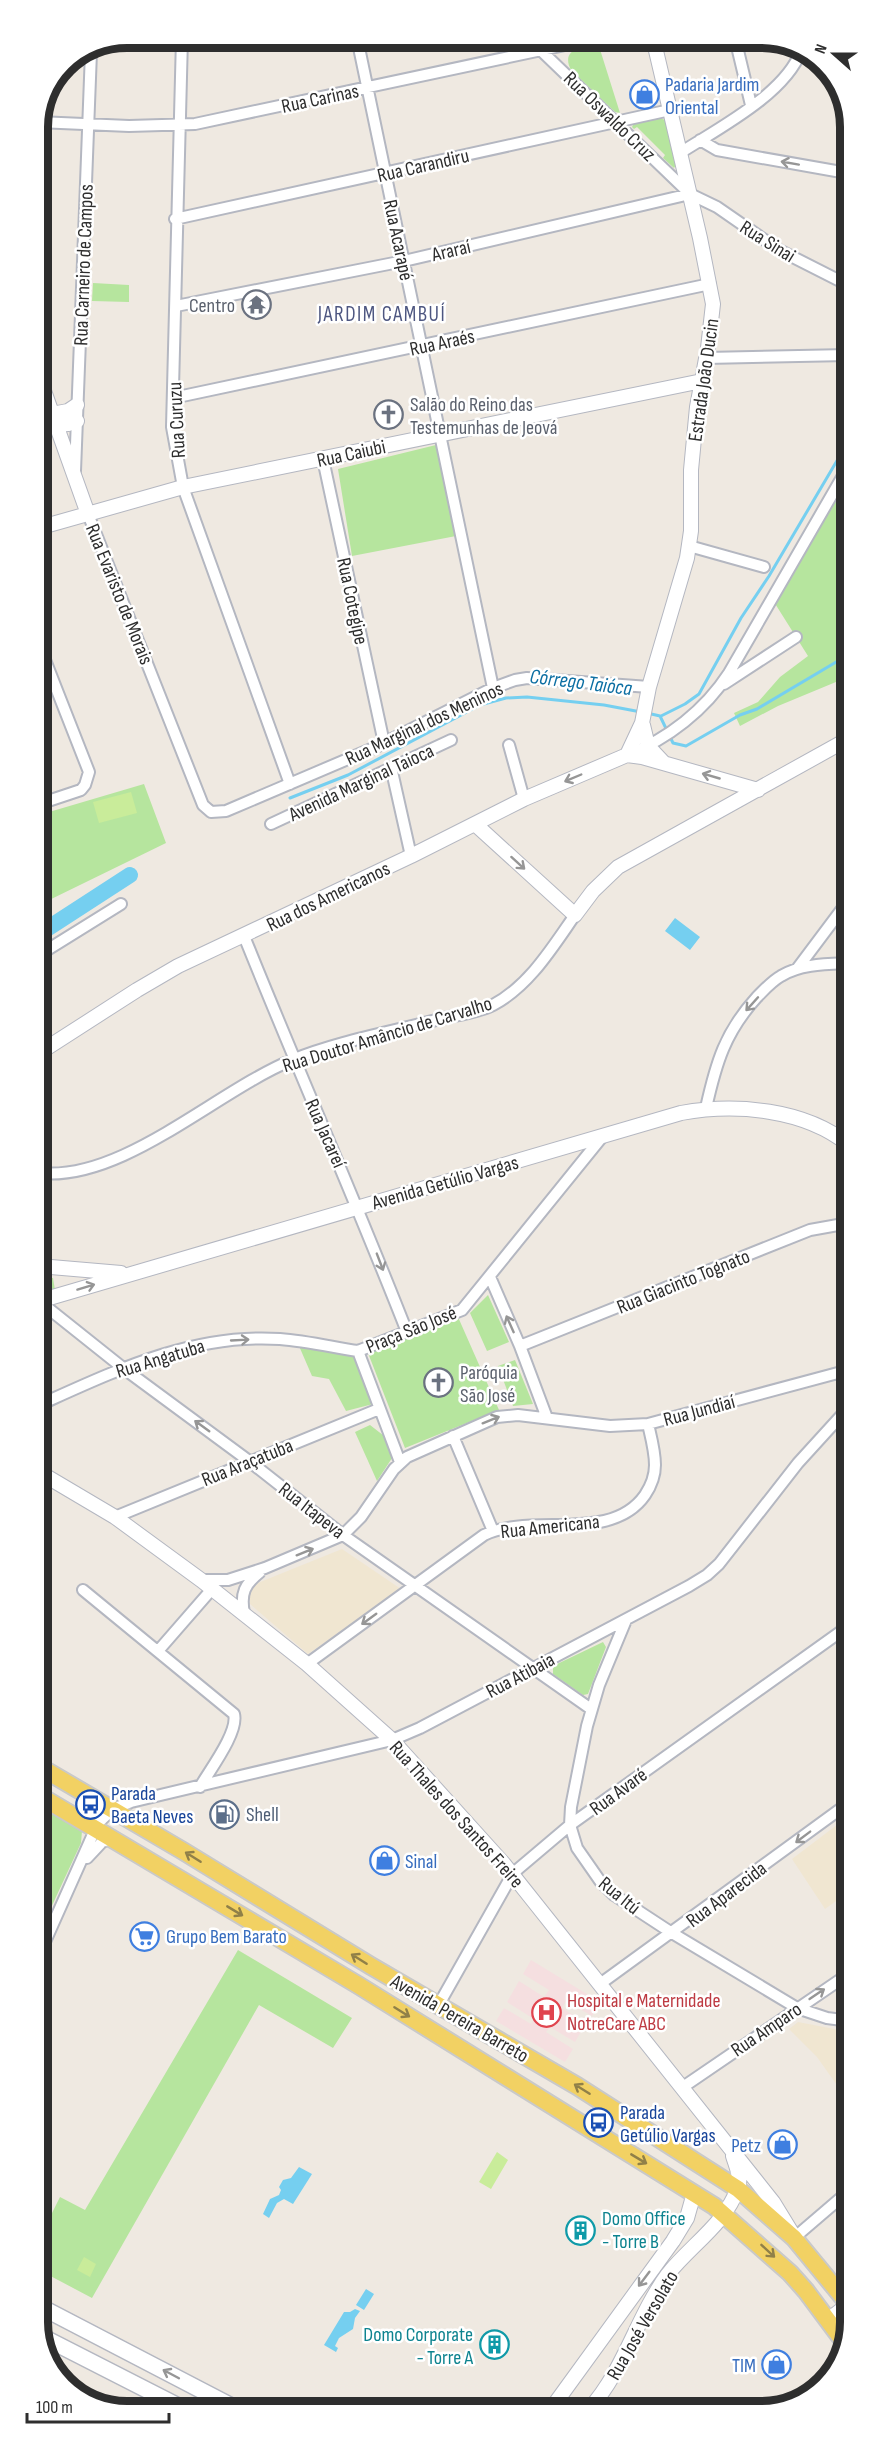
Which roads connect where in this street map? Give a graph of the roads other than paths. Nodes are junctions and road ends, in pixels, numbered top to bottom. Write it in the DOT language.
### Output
graph roads {
  1 [pos="182,48"];
  2 [pos="359,48"];
  3 [pos="550,48"];
  4 [pos="655,48"];
  5 [pos="737,48"];
  6 [pos="541,50"];
  7 [pos="91,58"];
  8 [pos="797,58"];
  9 [pos="368,88"];
  10 [pos="751,105"];
  11 [pos="670,110"];
  12 [pos="616,121"];
  13 [pos="48,122"];
  14 [pos="89,124"];
  15 [pos="178,124"];
  16 [pos="700,140"];
  17 [pos="680,153"];
  18 [pos="840,172"];
  19 [pos="386,174"];
  20 [pos="690,194"];
  21 [pos="176,219"];
  22 [pos="404,261"];
  23 [pos="840,281"];
  24 [pos="711,284"];
  25 [pos="176,306"];
  26 [pos="422,346"];
  27 [pos="840,355"];
  28 [pos="706,358"];
  29 [pos="702,381"];
  30 [pos="173,398"];
  31 [pos="48,402"];
  32 [pos="77,405"];
  33 [pos="54,419"];
  34 [pos="76,421"];
  35 [pos="440,433"];
  36 [pos="323,459"];
  37 [pos="75,478"];
  38 [pos="840,480"];
  39 [pos="183,487"];
  40 [pos="88,514"];
  41 [pos="48,525"];
  42 [pos="689,546"];
  43 [pos="764,567"];
  44 [pos="796,637"];
  45 [pos="48,667"];
  46 [pos="721,686"];
  47 [pos="649,687"];
  48 [pos="493,688"];
  49 [pos="644,717"];
  50 [pos="451,740"];
  51 [pos="384,743"];
  52 [pos="509,744"];
  53 [pos="840,744"];
  54 [pos="648,746"];
  55 [pos="627,755"];
  56 [pos="664,763"];
  57 [pos="391,767"];
  58 [pos="290,784"];
  59 [pos="758,790"];
  60 [pos="524,799"];
  61 [pos="48,801"];
  62 [pos="208,810"];
  63 [pos="272,824"];
  64 [pos="475,824"];
  65 [pos="411,856"];
  66 [pos="121,904"];
  67 [pos="840,913"];
  68 [pos="575,915"];
  69 [pos="244,936"];
  70 [pos="48,950"];
  71 [pos="840,964"];
  72 [pos="797,969"];
  73 [pos="48,1047"];
  74 [pos="294,1059"];
  75 [pos="706,1108"];
  76 [pos="840,1135"];
  77 [pos="602,1137"];
  78 [pos="48,1174"];
  79 [pos="359,1207"];
  80 [pos="840,1225"];
  81 [pos="48,1267"];
  82 [pos="132,1274"];
  83 [pos="490,1276"];
  84 [pos="48,1298"];
  85 [pos="48,1308"];
  86 [pos="407,1332"];
  87 [pos="520,1346"];
  88 [pos="358,1351"];
  89 [pos="123,1368"];
  90 [pos="840,1372"];
  91 [pos="48,1401"];
  92 [pos="379,1409"];
  93 [pos="840,1417"];
  94 [pos="547,1418"];
  95 [pos="648,1424"];
  96 [pos="453,1436"];
  97 [pos="249,1461"];
  98 [pos="400,1462"];
  99 [pos="48,1477"];
  100 [pos="115,1517"];
  101 [pos="493,1531"];
  102 [pos="343,1535"];
  103 [pos="265,1568"];
  104 [pos="201,1580"];
  105 [pos="417,1585"];
  106 [pos="212,1588"];
  107 [pos="83,1590"];
  108 [pos="244,1613"];
  109 [pos="626,1620"];
  110 [pos="840,1631"];
  111 [pos="158,1651"];
  112 [pos="308,1664"];
  113 [pos="534,1668"];
  114 [pos="591,1709"];
  115 [pos="392,1740"];
  116 [pos="48,1772"];
  117 [pos="200,1787"];
  118 [pos="48,1801"];
  119 [pos="113,1809"];
  120 [pos="840,1809"];
  121 [pos="570,1825"];
  122 [pos="96,1828"];
  123 [pos="113,1838"];
  124 [pos="81,1866"];
  125 [pos="512,1875"];
  126 [pos="672,1933"];
  127 [pos="48,1936"];
  128 [pos="840,1979"];
  129 [pos="600,1984"];
  130 [pos="438,2006"];
  131 [pos="797,2008"];
  132 [pos="840,2020"];
  133 [pos="683,2087"];
  134 [pos="731,2149"];
  135 [pos="738,2189"];
  136 [pos="694,2193"];
  137 [pos="840,2199"];
  138 [pos="723,2213"];
  139 [pos="794,2238"];
  140 [pos="840,2292"];
  141 [pos="48,2311"];
  142 [pos="840,2311"];
  143 [pos="617,2316"];
  144 [pos="828,2320"];
  145 [pos="839,2334"];
  146 [pos="51,2341"];
  147 [pos="615,2370"];
  148 [pos="168,2401"];
  149 [pos="223,2401"];
  150 [pos="561,2401"];
  151 [pos="596,2401"];
  1 -- 15 [label="street, Rua Curuzu"];
  2 -- 9 [label="street, Rua Acarapé"];
  3 -- 6 [label="street, Rua Carinas"];
  4 -- 11 [label="street, Estrada João Ducin"];
  5 -- 10 [label="street"];
  6 -- 9 [label="street, Rua Carinas"];
  6 -- 12 [label="street, Rua Oswaldo Cruz"];
  7 -- 14 [label="street, Rua Carneiro de Campos"];
  8 -- 10 [label="street"];
  9 -- 15 [label="street, Rua Carinas"];
  9 -- 19 [label="street, Rua Acarapé"];
  10 -- 16 [label="street"];
  11 -- 12 [label="street, Rua Carandiru"];
  11 -- 17 [label="street, Estrada João Ducin"];
  12 -- 19 [label="street, Rua Carandiru"];
  12 -- 20 [label="street, Rua Oswaldo Cruz"];
  13 -- 14 [label="street, Rua Carinas"];
  14 -- 15 [label="street, Rua Carinas"];
  14 -- 32 [label="street, Rua Carneiro de Campos"];
  15 -- 21 [label="street, Rua Curuzu"];
  16 -- 17 [label="street"];
  18 -- 16 [label="street, one-way"];
  17 -- 20 [label="street, Estrada João Ducin"];
  19 -- 21 [label="street, Rua Carandiru"];
  19 -- 22 [label="street, Rua Acarapé"];
  20 -- 22 [label="street, Araraí"];
  20 -- 23 [label="street, Rua Sinai"];
  20 -- 24 [label="street, Estrada João Ducin"];
  21 -- 25 [label="street, Rua Curuzu"];
  22 -- 25 [label="street, Araraí"];
  22 -- 26 [label="street, Rua Acarapé"];
  24 -- 26 [label="street, Rua Araés"];
  24 -- 28 [label="street, Estrada João Ducin"];
  25 -- 30 [label="street, Rua Curuzu"];
  26 -- 30 [label="street, Rua Araés"];
  26 -- 35 [label="street, Rua Acarapé"];
  27 -- 28 [label="street"];
  28 -- 29 [label="street, Estrada João Ducin"];
  29 -- 35 [label="street, Rua Caiubi"];
  29 -- 42 [label="street, Estrada João Ducin"];
  30 -- 39 [label="street, Rua Curuzu"];
  31 -- 33 [label="street, Rua Evaristo de Morais"];
  32 -- 33 [label="street"];
  32 -- 34 [label="street, Rua Carneiro de Campos"];
  33 -- 34 [label="street"];
  33 -- 37 [label="street, Rua Evaristo de Morais"];
  34 -- 37 [label="street, Rua Carneiro de Campos"];
  35 -- 36 [label="street, Rua Caiubi"];
  35 -- 48 [label="street, Rua Acarapé"];
  36 -- 39 [label="street, Rua Caiubi"];
  36 -- 51 [label="street, Rua Cotegipe"];
  37 -- 40 [label="street, Rua Evaristo de Morais"];
  38 -- 46 [label="street"];
  39 -- 40 [label="street, Rua Caiubi"];
  39 -- 58 [label="street, Rua Curuzu"];
  40 -- 41 [label="street, Rua Caiubi"];
  40 -- 62 [label="street, Rua Evaristo de Morais"];
  42 -- 43 [label="street"];
  42 -- 47 [label="street, Estrada João Ducin"];
  44 -- 46 [label="street"];
  45 -- 61 [label="street"];
  46 -- 54 [label="street"];
  47 -- 48 [label="street, Rua Marginal dos Meninos"];
  47 -- 49 [label="street, Estrada João Ducin"];
  48 -- 51 [label="street, Rua Marginal dos Meninos"];
  49 -- 54 [label="street, Estrada João Ducin"];
  49 -- 55 [label="street, Estrada João Ducin"];
  50 -- 57 [label="street, Avenida Marginal Taioca"];
  51 -- 58 [label="street, Rua Marginal dos Meninos"];
  52 -- 60 [label="street"];
  53 -- 59 [label="street, Rua Doutor Amâncio de Carvalho"];
  54 -- 55 [label="street"];
  54 -- 56 [label="street"];
  55 -- 56 [label="street"];
  55 -- 60 [label="street, Rua dos Americanos, one-way"];
  59 -- 56 [label="street, one-way"];
  57 -- 63 [label="street, Avenida Marginal Taioca"];
  57 -- 65 [label="street"];
  58 -- 62 [label="street, Rua Marginal dos Meninos"];
  59 -- 68 [label="street, Rua Doutor Amâncio de Carvalho"];
  60 -- 64 [label="street, Rua dos Americanos"];
  64 -- 65 [label="street, Rua dos Americanos"];
  64 -- 68 [label="street, one-way"];
  65 -- 69 [label="street, Rua dos Americanos"];
  66 -- 70 [label="street"];
  67 -- 72 [label="street"];
  68 -- 74 [label="street, Rua Doutor Amâncio de Carvalho"];
  69 -- 73 [label="street, Rua dos Americanos"];
  69 -- 74 [label="street, Rua Jacareí"];
  71 -- 72 [label="street"];
  72 -- 75 [label="street, one-way"];
  74 -- 78 [label="street, Rua Doutor Amâncio de Carvalho"];
  74 -- 79 [label="street, Rua Jacareí"];
  75 -- 76 [label="street, Avenida Getúlio Vargas"];
  75 -- 77 [label="street, Avenida Getúlio Vargas"];
  77 -- 79 [label="street, Avenida Getúlio Vargas"];
  77 -- 83 [label="street, Praça São José"];
  79 -- 82 [label="street, Avenida Getúlio Vargas"];
  79 -- 86 [label="street, Rua Jacareí, one-way"];
  80 -- 87 [label="street, Rua Giacinto Tognato"];
  81 -- 82 [label="street"];
  84 -- 82 [label="street, Avenida Getúlio Vargas, one-way"];
  83 -- 86 [label="street, Praça São José"];
  87 -- 83 [label="street, one-way"];
  85 -- 89 [label="street, Rua Itapeva"];
  86 -- 88 [label="street, Praça São José"];
  87 -- 94 [label="street"];
  89 -- 88 [label="street, Rua Angatuba, one-way"];
  88 -- 92 [label="street, Praça São José"];
  89 -- 91 [label="street, Rua Angatuba"];
  97 -- 89 [label="street, Rua Itapeva, one-way"];
  90 -- 95 [label="street, Rua Jundiaí"];
  92 -- 97 [label="street, Rua Araçatuba"];
  92 -- 98 [label="street, Praça São José"];
  93 -- 109 [label="street, Rua Atibaia"];
  94 -- 95 [label="street, Rua Jundiaí"];
  96 -- 94 [label="street, one-way"];
  95 -- 101 [label="street, Rua Americana"];
  96 -- 98 [label="street"];
  96 -- 101 [label="street"];
  97 -- 100 [label="street, Rua Araçatuba"];
  97 -- 102 [label="street, Rua Itapeva"];
  98 -- 102 [label="street"];
  99 -- 100 [label="street, Rua Thales dos Santos Freire"];
  100 -- 104 [label="street, Rua Thales dos Santos Freire"];
  101 -- 105 [label="street, Rua Americana"];
  103 -- 102 [label="street, one-way"];
  102 -- 105 [label="street, Rua Itapeva"];
  103 -- 104 [label="street"];
  103 -- 108 [label="street"];
  104 -- 106 [label="street, Rua Thales dos Santos Freire"];
  105 -- 112 [label="street, Rua Americana, one-way"];
  105 -- 113 [label="street, Rua Itapeva"];
  106 -- 108 [label="street, Rua Thales dos Santos Freire"];
  106 -- 111 [label="street"];
  107 -- 111 [label="street"];
  108 -- 112 [label="street, Rua Thales dos Santos Freire"];
  109 -- 113 [label="street, Rua Atibaia"];
  109 -- 114 [label="street, Rua Itú"];
  110 -- 121 [label="street, Rua Avaré"];
  111 -- 117 [label="street"];
  112 -- 115 [label="street, Rua Thales dos Santos Freire"];
  113 -- 114 [label="street, Rua Itapeva"];
  113 -- 115 [label="street, Rua Atibaia"];
  114 -- 121 [label="street, Rua Itú"];
  115 -- 117 [label="street, Rua Atibaia"];
  115 -- 125 [label="street, Rua Thales dos Santos Freire"];
  116 -- 119 [label="main road, Avenida Pereira Barreto"];
  117 -- 119 [label="street, Rua Atibaia"];
  118 -- 122 [label="main road, Avenida Pereira Barreto"];
  119 -- 122 [label="street"];
  130 -- 119 [label="main road, Avenida Pereira Barreto, one-way"];
  120 -- 126 [label="street, Rua Aparecida, one-way"];
  121 -- 125 [label="street, Rua Avaré"];
  121 -- 126 [label="street, Rua Itú"];
  122 -- 123 [label="main road, Avenida Pereira Barreto"];
  122 -- 124 [label="street"];
  123 -- 124 [label="street"];
  123 -- 136 [label="main road, Avenida Pereira Barreto, one-way"];
  124 -- 127 [label="street"];
  125 -- 129 [label="street, Rua Thales dos Santos Freire"];
  125 -- 130 [label="street, Rua Avaré"];
  126 -- 129 [label="street, Rua Aparecida"];
  126 -- 131 [label="street, Rua Itú"];
  131 -- 128 [label="street, Rua Amparo, one-way"];
  129 -- 133 [label="street, Rua Thales dos Santos Freire"];
  135 -- 130 [label="main road, Avenida Pereira Barreto, one-way"];
  131 -- 132 [label="street, Rua Itú"];
  131 -- 133 [label="street, Rua Amparo"];
  133 -- 134 [label="street, Rua Thales dos Santos Freire"];
  134 -- 135 [label="street"];
  134 -- 139 [label="street, Rua Thales dos Santos Freire"];
  135 -- 138 [label="street, Rua José Versolato"];
  135 -- 139 [label="main road, Avenida Pereira Barreto"];
  136 -- 138 [label="main road, Avenida Pereira Barreto"];
  136 -- 143 [label="street, Rua José Versolato, one-way"];
  137 -- 139 [label="street"];
  138 -- 144 [label="main road, Avenida Pereira Barreto, one-way"];
  138 -- 147 [label="street, Rua José Versolato"];
  139 -- 140 [label="main road, Avenida Pereira Barreto"];
  149 -- 141 [label="main road, one-way"];
  142 -- 144 [label="street"];
  143 -- 147 [label="street"];
  143 -- 150 [label="street, Rua José Versolato"];
  144 -- 145 [label="main road, Avenida Pereira Barreto"];
  146 -- 148 [label="main road"];
  147 -- 151 [label="street, Rua José Versolato"];
}
